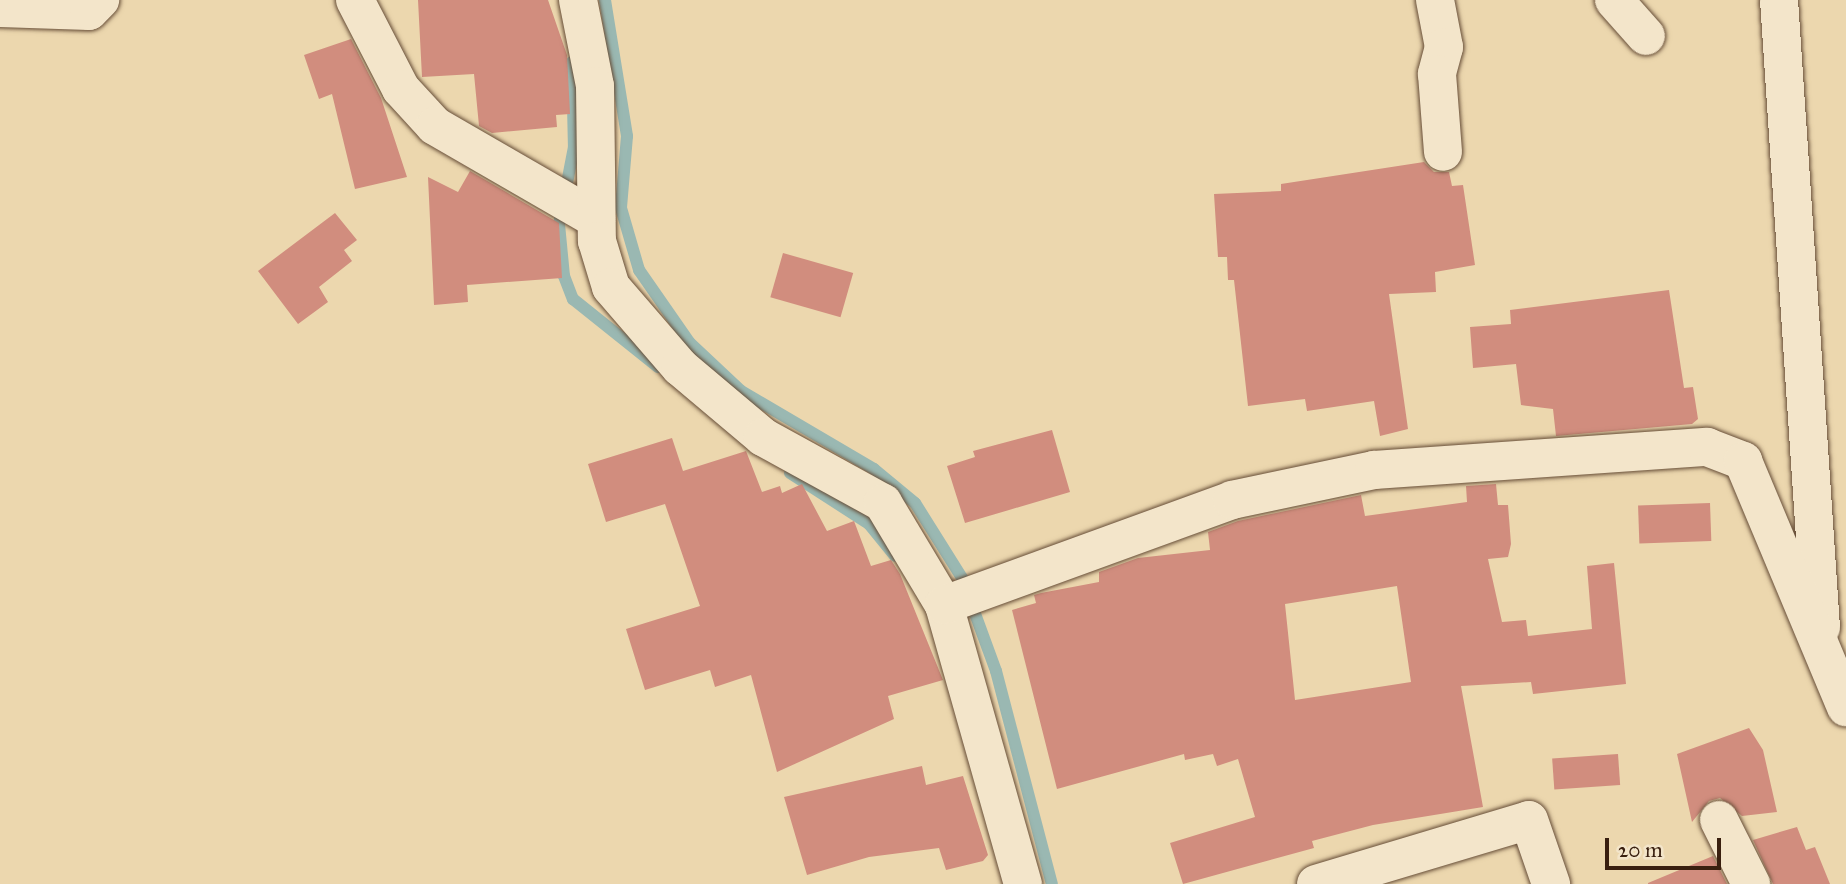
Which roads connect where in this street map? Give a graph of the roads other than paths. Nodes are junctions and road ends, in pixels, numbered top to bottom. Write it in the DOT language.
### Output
graph roads {
  1 [pos="100,0"];
  2 [pos="355,0"];
  3 [pos="578,0"];
  4 [pos="1435,0"];
  5 [pos="1614,0"];
  6 [pos="1779,0"];
  7 [pos="0,8"];
  8 [pos="1646,36"];
  9 [pos="1443,152"];
  10 [pos="575,206"];
  11 [pos="960,599"];
  12 [pos="1821,637"];
  13 [pos="1846,707"];
  14 [pos="1719,820"];
  15 [pos="1023,884"];
  16 [pos="1316,884"];
  17 [pos="1550,884"];
  18 [pos="1751,884"];
  1 -- 7 [label="street"];
  2 -- 10 [label="street"];
  3 -- 10 [label="street"];
  4 -- 9 [label="street"];
  5 -- 8 [label="street"];
  6 -- 12 [label="street"];
  10 -- 11 [label="street"];
  11 -- 12 [label="street"];
  11 -- 15 [label="street"];
  12 -- 13 [label="street"];
  14 -- 18 [label="street"];
  16 -- 17 [label="street"];
}
